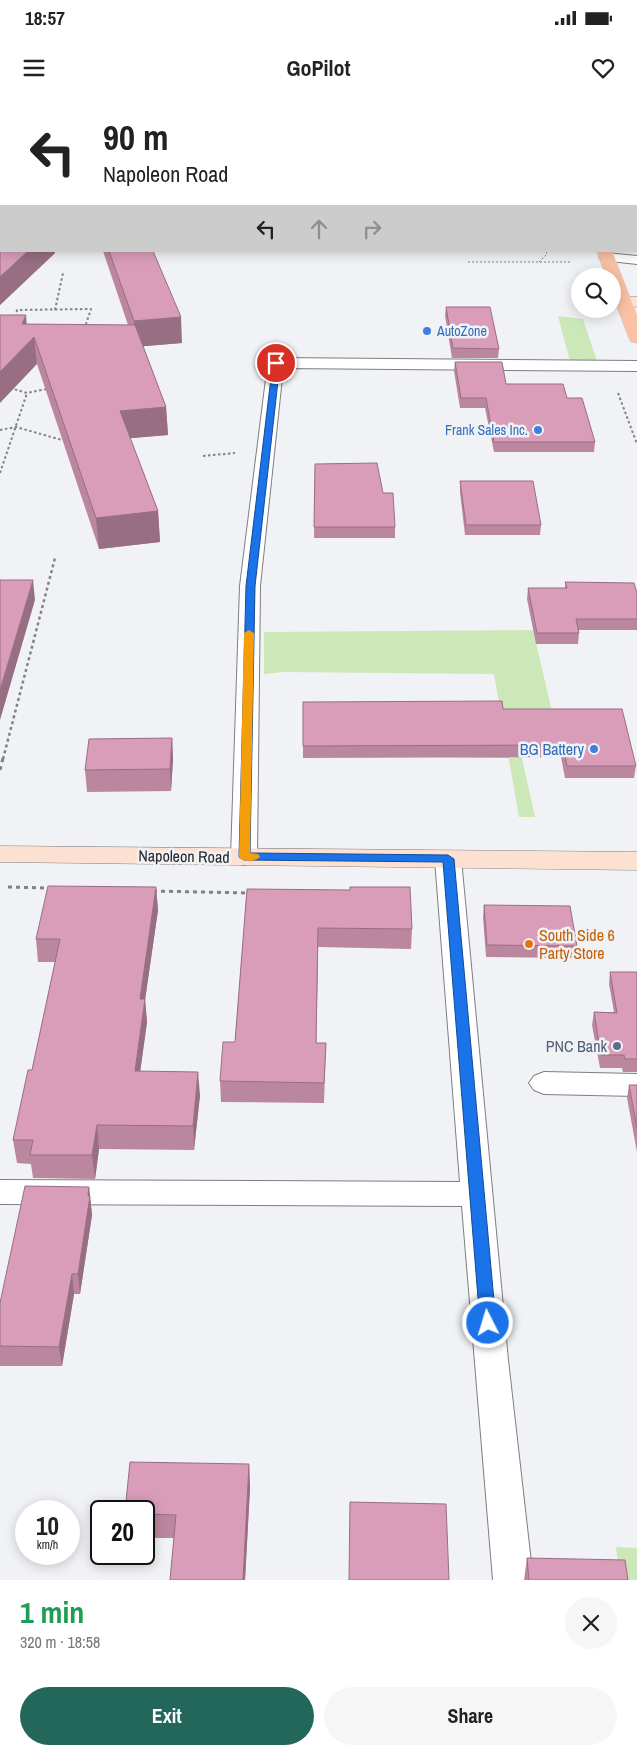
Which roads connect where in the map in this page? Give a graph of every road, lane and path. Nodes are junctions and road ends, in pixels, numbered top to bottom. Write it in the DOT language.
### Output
graph roads {
  1 [pos="546,252"];
  2 [pos="605,254"];
  3 [pos="637,260"];
  4 [pos="468,262"];
  5 [pos="539,262"];
  6 [pos="572,262"];
  7 [pos="63,273"];
  8 [pos="631,302"];
  9 [pos="55,310"];
  10 [pos="15,320"];
  11 [pos="85,328"];
  12 [pos="637,338"];
  13 [pos="607,365"];
  14 [pos="637,366"];
  15 [pos="9,387"];
  16 [pos="51,388"];
  17 [pos="27,393"];
  18 [pos="16,427"];
  19 [pos="0,430"];
  20 [pos="62,440"];
  21 [pos="637,444"];
  22 [pos="0,473"];
  23 [pos="55,558"];
  24 [pos="0,770"];
  25 [pos="0,854"];
  26 [pos="244,857"];
  27 [pos="448,859"];
  28 [pos="637,861"];
  29 [pos="0,887"];
  30 [pos="59,888"];
  31 [pos="147,890"];
  32 [pos="255,893"];
  33 [pos="544,1083"];
  34 [pos="637,1085"];
  35 [pos="0,1192"];
  36 [pos="477,1194"];
  37 [pos="513,1580"];
  1 -- 5 [label="path"];
  2 -- 3 [label="lane"];
  2 -- 8 [label="main road"];
  4 -- 5 [label="path"];
  5 -- 6 [label="path"];
  7 -- 9 [label="path"];
  8 -- 12 [label="main road"];
  9 -- 10 [label="path"];
  9 -- 11 [label="path"];
  13 -- 14 [label="lane"];
  13 -- 21 [label="path"];
  13 -- 26 [label="lane"];
  15 -- 17 [label="path"];
  16 -- 17 [label="path"];
  17 -- 18 [label="path"];
  18 -- 19 [label="path"];
  18 -- 20 [label="path"];
  18 -- 22 [label="path"];
  23 -- 24 [label="path"];
  25 -- 26 [label="main road, Napoleon Road"];
  26 -- 27 [label="main road, Napoleon Road"];
  27 -- 28 [label="main road, Napoleon Road"];
  27 -- 36 [label="lane"];
  29 -- 30 [label="path"];
  31 -- 32 [label="path"];
  33 -- 34 [label="lane"];
  35 -- 36 [label="lane"];
  36 -- 37 [label="lane"];
}
